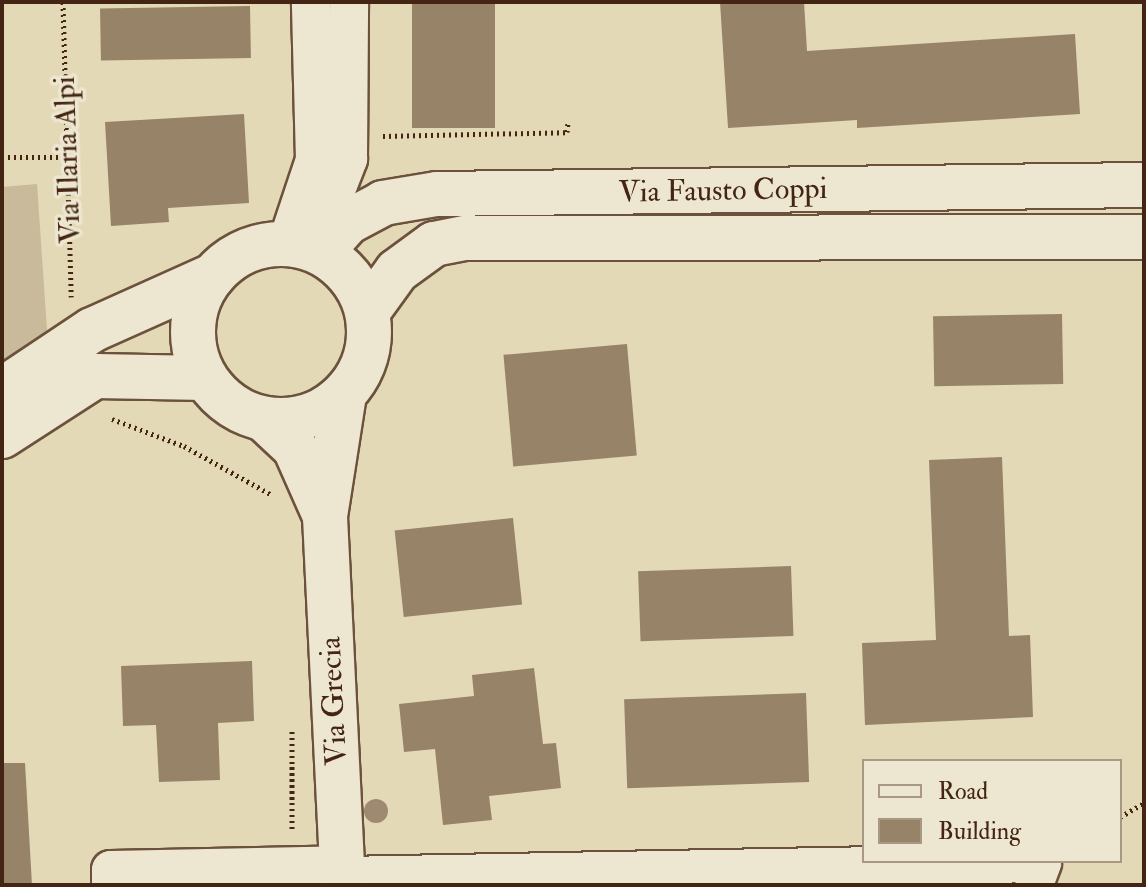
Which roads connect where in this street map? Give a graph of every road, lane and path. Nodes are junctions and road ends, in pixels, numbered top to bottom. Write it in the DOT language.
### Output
graph roads {
  1 [pos="63,2"];
  2 [pos="311,2"];
  3 [pos="349,2"];
  4 [pos="568,122"];
  5 [pos="349,137"];
  6 [pos="2,157"];
  7 [pos="68,157"];
  8 [pos="1144,185"];
  9 [pos="1144,237"];
  10 [pos="307,248"];
  11 [pos="213,276"];
  12 [pos="72,303"];
  13 [pos="368,311"];
  14 [pos="205,378"];
  15 [pos="2,390"];
  16 [pos="344,395"];
  17 [pos="100,418"];
  18 [pos="264,419"];
  19 [pos="2,436"];
  20 [pos="278,499"];
  21 [pos="325,516"];
  22 [pos="292,719"];
  23 [pos="1144,803"];
  24 [pos="1122,816"];
  25 [pos="292,868"];
  26 [pos="1038,874"];
  27 [pos="343,875"];
  28 [pos="111,885"];
  1 -- 7 [label="path, Via Ilaria Alpi"];
  2 -- 10 [label="street"];
  3 -- 5 [label="street"];
  4 -- 5 [label="path"];
  5 -- 10 [label="street"];
  6 -- 7 [label="path"];
  7 -- 12 [label="path, Via Ilaria Alpi"];
  8 -- 10 [label="street, Via Fausto Coppi"];
  9 -- 13 [label="street, Via Fausto Coppi"];
  10 -- 11 [label="street"];
  10 -- 13 [label="street"];
  11 -- 14 [label="street"];
  11 -- 15 [label="street"];
  13 -- 16 [label="street"];
  14 -- 18 [label="street"];
  14 -- 19 [label="street"];
  16 -- 18 [label="street"];
  16 -- 21 [label="street, Via Grecia"];
  17 -- 20 [label="path"];
  18 -- 21 [label="street, Via Grecia"];
  21 -- 27 [label="street, Via Grecia"];
  22 -- 25 [label="path"];
  23 -- 24 [label="path"];
  25 -- 27 [label="street"];
  25 -- 28 [label="street"];
  26 -- 27 [label="street"];
}
